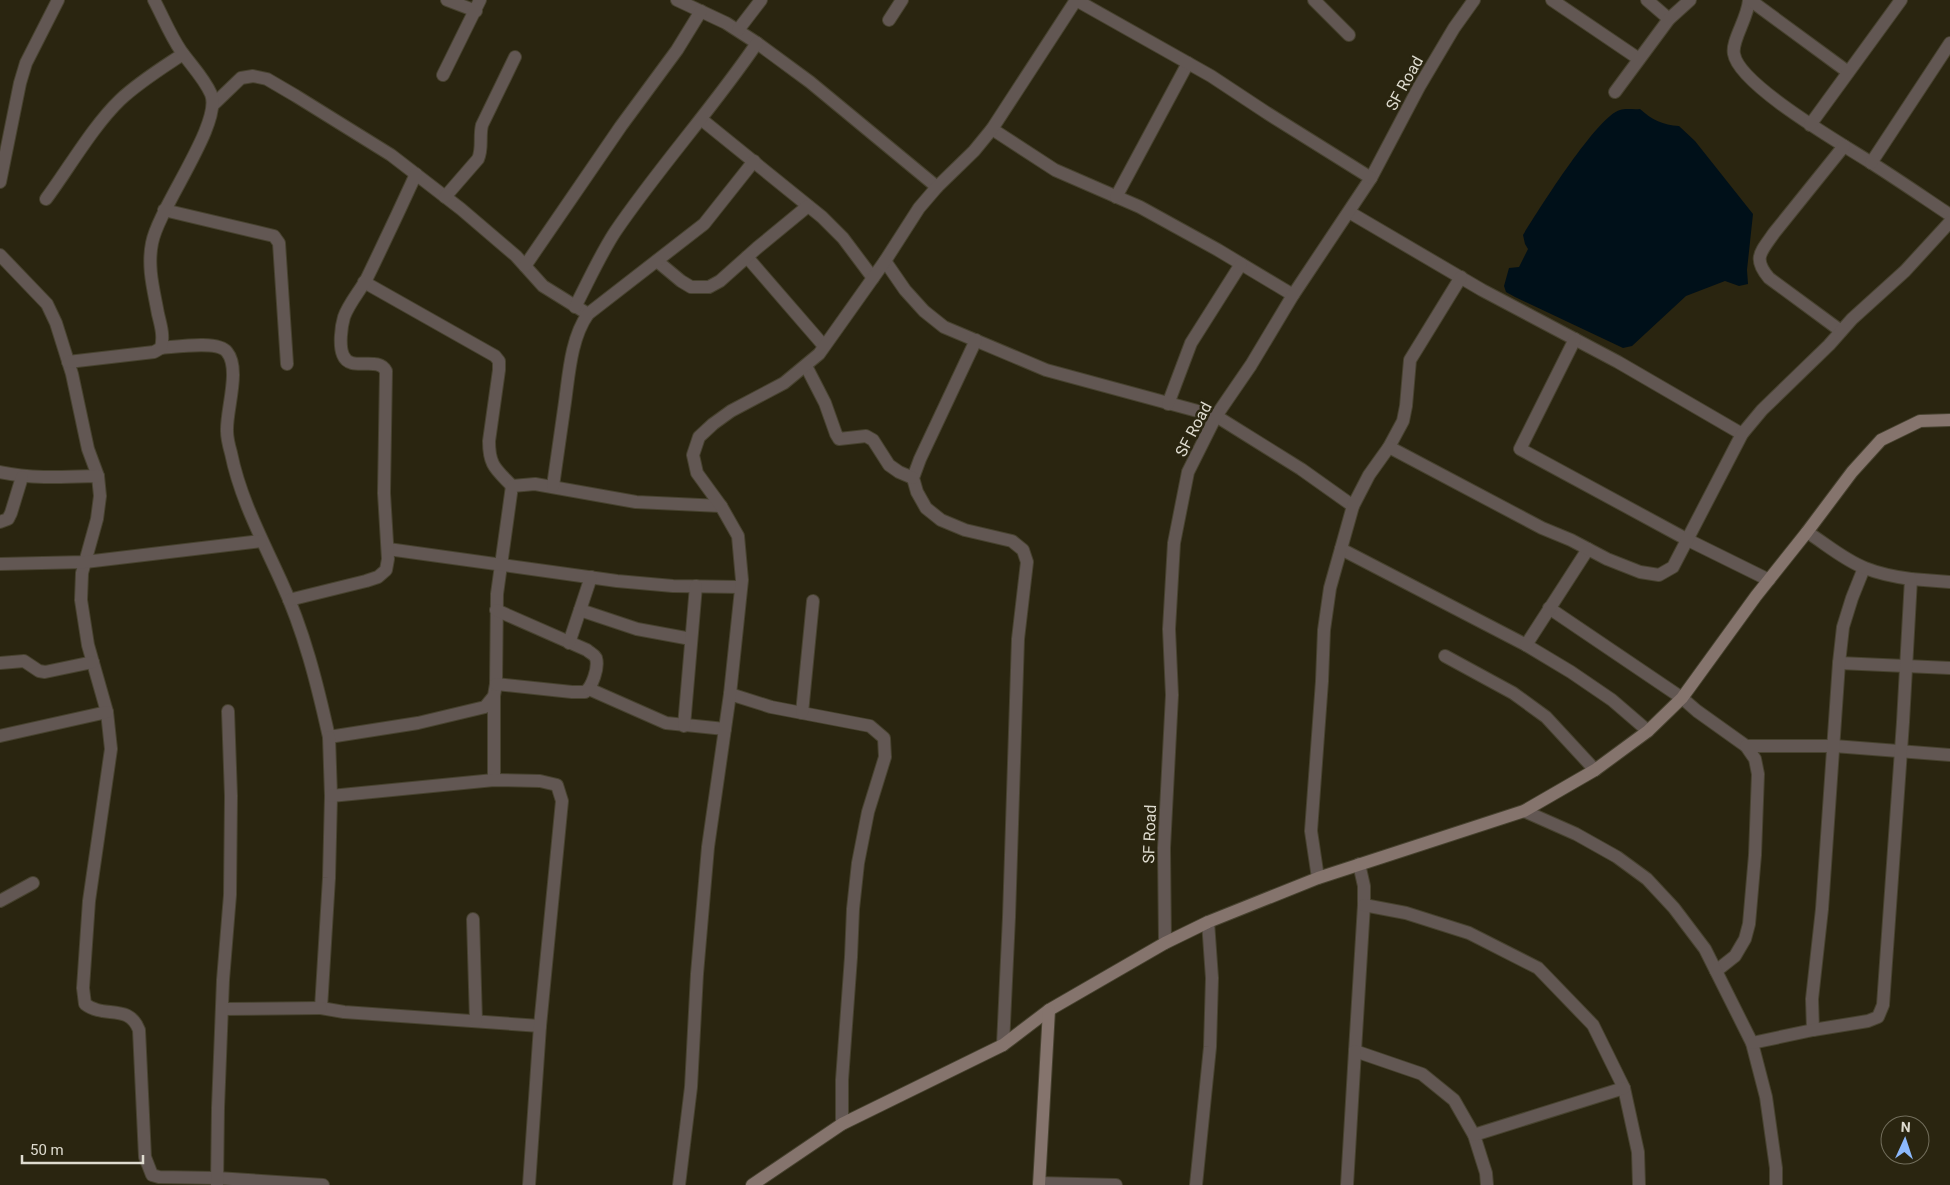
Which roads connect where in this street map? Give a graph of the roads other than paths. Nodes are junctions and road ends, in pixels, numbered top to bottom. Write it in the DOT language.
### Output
graph roads {
  1 [pos="58,0"];
  2 [pos="154,0"];
  3 [pos="447,0"];
  4 [pos="676,0"];
  5 [pos="761,0"];
  6 [pos="902,0"];
  7 [pos="1314,0"];
  8 [pos="1552,0"];
  9 [pos="1647,0"];
  10 [pos="1690,0"];
  11 [pos="1749,0"];
  12 [pos="1901,0"];
  13 [pos="1473,1"];
  14 [pos="478,5"];
  15 [pos="701,11"];
  16 [pos="889,20"];
  17 [pos="1669,20"];
  18 [pos="738,30"];
  19 [pos="1349,35"];
  20 [pos="758,43"];
  21 [pos="1950,43"];
  22 [pos="183,54"];
  23 [pos="516,57"];
  24 [pos="1639,60"];
  25 [pos="1188,63"];
  26 [pos="1848,72"];
  27 [pos="443,75"];
  28 [pos="1615,92"];
  29 [pos="214,104"];
  30 [pos="701,119"];
  31 [pos="1810,125"];
  32 [pos="992,129"];
  33 [pos="1844,146"];
  34 [pos="754,161"];
  35 [pos="1871,163"];
  36 [pos="416,174"];
  37 [pos="1371,178"];
  38 [pos="0,182"];
  39 [pos="937,187"];
  40 [pos="445,197"];
  41 [pos="1116,197"];
  42 [pos="46,199"];
  43 [pos="808,206"];
  44 [pos="164,210"];
  45 [pos="1349,212"];
  46 [pos="1950,215"];
  47 [pos="1950,222"];
  48 [pos="0,255"];
  49 [pos="747,257"];
  50 [pos="658,261"];
  51 [pos="885,262"];
  52 [pos="1241,264"];
  53 [pos="525,266"];
  54 [pos="1461,277"];
  55 [pos="873,278"];
  56 [pos="364,282"];
  57 [pos="1293,295"];
  58 [pos="575,306"];
  59 [pos="588,314"];
  60 [pos="1841,331"];
  61 [pos="1575,339"];
  62 [pos="976,340"];
  63 [pos="824,346"];
  64 [pos="161,348"];
  65 [pos="68,362"];
  66 [pos="287,364"];
  67 [pos="806,366"];
  68 [pos="1168,404"];
  69 [pos="1216,416"];
  70 [pos="1950,420"];
  71 [pos="1742,434"];
  72 [pos="1389,447"];
  73 [pos="0,472"];
  74 [pos="98,476"];
  75 [pos="22,477"];
  76 [pos="913,478"];
  77 [pos="512,486"];
  78 [pos="553,486"];
  79 [pos="721,506"];
  80 [pos="1353,506"];
  81 [pos="0,522"];
  82 [pos="1807,532"];
  83 [pos="1688,540"];
  84 [pos="261,541"];
  85 [pos="388,549"];
  86 [pos="1340,549"];
  87 [pos="1588,549"];
  88 [pos="85,562"];
  89 [pos="0,564"];
  90 [pos="500,565"];
  91 [pos="1864,568"];
  92 [pos="591,577"];
  93 [pos="1911,579"];
  94 [pos="1768,580"];
  95 [pos="1950,582"];
  96 [pos="696,586"];
  97 [pos="741,587"];
  98 [pos="289,600"];
  99 [pos="813,601"];
  100 [pos="1549,608"];
  101 [pos="496,610"];
  102 [pos="580,610"];
  103 [pos="692,639"];
  104 [pos="569,642"];
  105 [pos="1526,645"];
  106 [pos="1445,656"];
  107 [pos="93,662"];
  108 [pos="1839,663"];
  109 [pos="0,664"];
  110 [pos="1907,665"];
  111 [pos="1950,668"];
  112 [pos="589,689"];
  113 [pos="495,690"];
  114 [pos="730,694"];
  115 [pos="1682,698"];
  116 [pos="228,711"];
  117 [pos="107,712"];
  118 [pos="802,713"];
  119 [pos="684,726"];
  120 [pos="725,729"];
  121 [pos="1648,731"];
  122 [pos="0,736"];
  123 [pos="329,737"];
  124 [pos="1746,746"];
  125 [pos="1834,746"];
  126 [pos="1901,752"];
  127 [pos="1950,755"];
  128 [pos="1595,770"];
  129 [pos="494,780"];
  130 [pos="331,796"];
  131 [pos="1524,811"];
  132 [pos="1359,864"];
  133 [pos="1318,878"];
  134 [pos="33,883"];
  135 [pos="0,901"];
  136 [pos="1364,905"];
  137 [pos="474,919"];
  138 [pos="1208,922"];
  139 [pos="1165,942"];
  140 [pos="1716,971"];
  141 [pos="321,1008"];
  142 [pos="223,1009"];
  143 [pos="1049,1010"];
  144 [pos="476,1021"];
  145 [pos="540,1026"];
  146 [pos="1813,1030"];
  147 [pos="1752,1043"];
  148 [pos="1003,1045"];
  149 [pos="1356,1051"];
  150 [pos="1624,1088"];
  151 [pos="842,1124"];
  152 [pos="1474,1135"];
  153 [pos="217,1182"];
  154 [pos="1039,1184"];
  155 [pos="323,1185"];
  156 [pos="529,1185"];
  157 [pos="679,1185"];
  158 [pos="752,1185"];
  159 [pos="1116,1185"];
  160 [pos="1196,1185"];
  161 [pos="1347,1185"];
  162 [pos="1487,1185"];
  163 [pos="1639,1185"];
  164 [pos="1776,1185"];
  1 -- 38 [label="street"];
  2 -- 22 [label="street"];
  3 -- 14 [label="street"];
  4 -- 15 [label="street"];
  5 -- 18 [label="street"];
  6 -- 16 [label="street"];
  7 -- 19 [label="street"];
  8 -- 24 [label="street"];
  9 -- 17 [label="street"];
  10 -- 17 [label="street"];
  11 -- 26 [label="street"];
  11 -- 31 [label="street"];
  12 -- 26 [label="street"];
  13 -- 37 [label="street, SF Road"];
  14 -- 27 [label="street"];
  15 -- 18 [label="street"];
  15 -- 53 [label="street"];
  17 -- 24 [label="street"];
  18 -- 20 [label="street"];
  20 -- 30 [label="street"];
  20 -- 39 [label="street"];
  21 -- 35 [label="street"];
  22 -- 29 [label="street"];
  22 -- 42 [label="street"];
  23 -- 40 [label="street"];
  24 -- 28 [label="street"];
  25 -- 32 [label="street"];
  25 -- 37 [label="street"];
  25 -- 41 [label="street"];
  26 -- 31 [label="street"];
  29 -- 36 [label="street"];
  29 -- 44 [label="street"];
  30 -- 34 [label="street"];
  30 -- 58 [label="street"];
  31 -- 33 [label="street"];
  32 -- 39 [label="street"];
  32 -- 41 [label="street"];
  33 -- 35 [label="street"];
  33 -- 60 [label="street"];
  34 -- 43 [label="street"];
  34 -- 50 [label="street"];
  35 -- 46 [label="street"];
  36 -- 40 [label="street"];
  36 -- 56 [label="street"];
  37 -- 45 [label="street, SF Road"];
  39 -- 51 [label="street"];
  40 -- 53 [label="street"];
  41 -- 52 [label="street"];
  43 -- 49 [label="street"];
  43 -- 55 [label="street"];
  44 -- 64 [label="street"];
  44 -- 66 [label="street"];
  45 -- 54 [label="street"];
  45 -- 57 [label="street, SF Road"];
  47 -- 60 [label="street"];
  48 -- 65 [label="street"];
  49 -- 50 [label="street"];
  49 -- 63 [label="street"];
  50 -- 59 [label="street"];
  51 -- 55 [label="street"];
  51 -- 62 [label="street"];
  52 -- 57 [label="street"];
  52 -- 68 [label="street"];
  53 -- 58 [label="street"];
  54 -- 61 [label="street"];
  54 -- 72 [label="street"];
  55 -- 63 [label="street"];
  56 -- 77 [label="street"];
  56 -- 85 [label="street"];
  57 -- 69 [label="street, SF Road"];
  58 -- 59 [label="street"];
  59 -- 78 [label="street"];
  60 -- 71 [label="street"];
  61 -- 71 [label="street"];
  61 -- 83 [label="street"];
  62 -- 68 [label="street"];
  62 -- 76 [label="street"];
  63 -- 67 [label="street"];
  64 -- 65 [label="street"];
  64 -- 84 [label="street"];
  65 -- 74 [label="street"];
  67 -- 76 [label="street"];
  67 -- 79 [label="street"];
  68 -- 69 [label="street"];
  69 -- 80 [label="street"];
  69 -- 139 [label="street, SF Road"];
  70 -- 82 [label="street"];
  71 -- 83 [label="street"];
  72 -- 80 [label="street"];
  72 -- 87 [label="street"];
  73 -- 75 [label="street"];
  74 -- 75 [label="street"];
  74 -- 88 [label="street"];
  75 -- 81 [label="street"];
  76 -- 148 [label="street"];
  77 -- 78 [label="street"];
  77 -- 90 [label="street"];
  78 -- 79 [label="street"];
  79 -- 97 [label="street"];
  80 -- 86 [label="street"];
  82 -- 91 [label="street"];
  82 -- 94 [label="street"];
  83 -- 87 [label="street"];
  83 -- 94 [label="street"];
  84 -- 88 [label="street"];
  84 -- 98 [label="street"];
  85 -- 90 [label="street"];
  85 -- 98 [label="street"];
  86 -- 105 [label="street"];
  86 -- 133 [label="street"];
  87 -- 100 [label="street"];
  88 -- 89 [label="street"];
  88 -- 107 [label="street"];
  90 -- 92 [label="street"];
  90 -- 101 [label="street"];
  91 -- 93 [label="street"];
  91 -- 108 [label="street"];
  92 -- 96 [label="street"];
  92 -- 102 [label="street"];
  93 -- 95 [label="street"];
  93 -- 110 [label="street"];
  94 -- 115 [label="street"];
  96 -- 97 [label="street"];
  96 -- 103 [label="street"];
  97 -- 114 [label="street"];
  98 -- 123 [label="street"];
  99 -- 118 [label="street"];
  100 -- 105 [label="street"];
  100 -- 115 [label="street"];
  101 -- 104 [label="street"];
  101 -- 113 [label="street"];
  102 -- 103 [label="street"];
  102 -- 104 [label="street"];
  103 -- 119 [label="street"];
  104 -- 112 [label="street"];
  105 -- 121 [label="street"];
  106 -- 128 [label="street"];
  107 -- 109 [label="street"];
  107 -- 117 [label="street"];
  108 -- 110 [label="street"];
  108 -- 125 [label="street"];
  110 -- 111 [label="street"];
  110 -- 126 [label="street"];
  112 -- 113 [label="street"];
  112 -- 119 [label="street"];
  113 -- 123 [label="street"];
  113 -- 129 [label="street"];
  114 -- 118 [label="street"];
  114 -- 120 [label="street"];
  115 -- 121 [label="street"];
  115 -- 124 [label="street"];
  116 -- 142 [label="street"];
  117 -- 122 [label="street"];
  117 -- 153 [label="street"];
  118 -- 151 [label="street"];
  119 -- 120 [label="street"];
  120 -- 157 [label="street"];
  121 -- 128 [label="street"];
  123 -- 130 [label="street"];
  124 -- 125 [label="street"];
  124 -- 140 [label="street"];
  125 -- 126 [label="street"];
  125 -- 146 [label="street"];
  126 -- 127 [label="street"];
  126 -- 146 [label="street"];
  128 -- 131 [label="street"];
  129 -- 130 [label="street"];
  129 -- 145 [label="street"];
  130 -- 141 [label="street"];
  131 -- 132 [label="street"];
  131 -- 140 [label="street"];
  132 -- 133 [label="street"];
  132 -- 136 [label="street"];
  133 -- 138 [label="street"];
  134 -- 135 [label="street"];
  136 -- 149 [label="street"];
  136 -- 150 [label="street"];
  137 -- 144 [label="street"];
  138 -- 139 [label="street"];
  138 -- 160 [label="street"];
  139 -- 143 [label="street"];
  140 -- 147 [label="street"];
  141 -- 142 [label="street"];
  141 -- 144 [label="street"];
  142 -- 153 [label="street"];
  143 -- 148 [label="street"];
  143 -- 154 [label="street"];
  144 -- 145 [label="street"];
  145 -- 156 [label="street"];
  146 -- 147 [label="street"];
  147 -- 164 [label="street"];
  148 -- 151 [label="street"];
  149 -- 152 [label="street"];
  149 -- 161 [label="street"];
  150 -- 152 [label="street"];
  150 -- 163 [label="street"];
  151 -- 158 [label="street"];
  152 -- 162 [label="street"];
  153 -- 155 [label="street"];
  154 -- 159 [label="street"];
}
